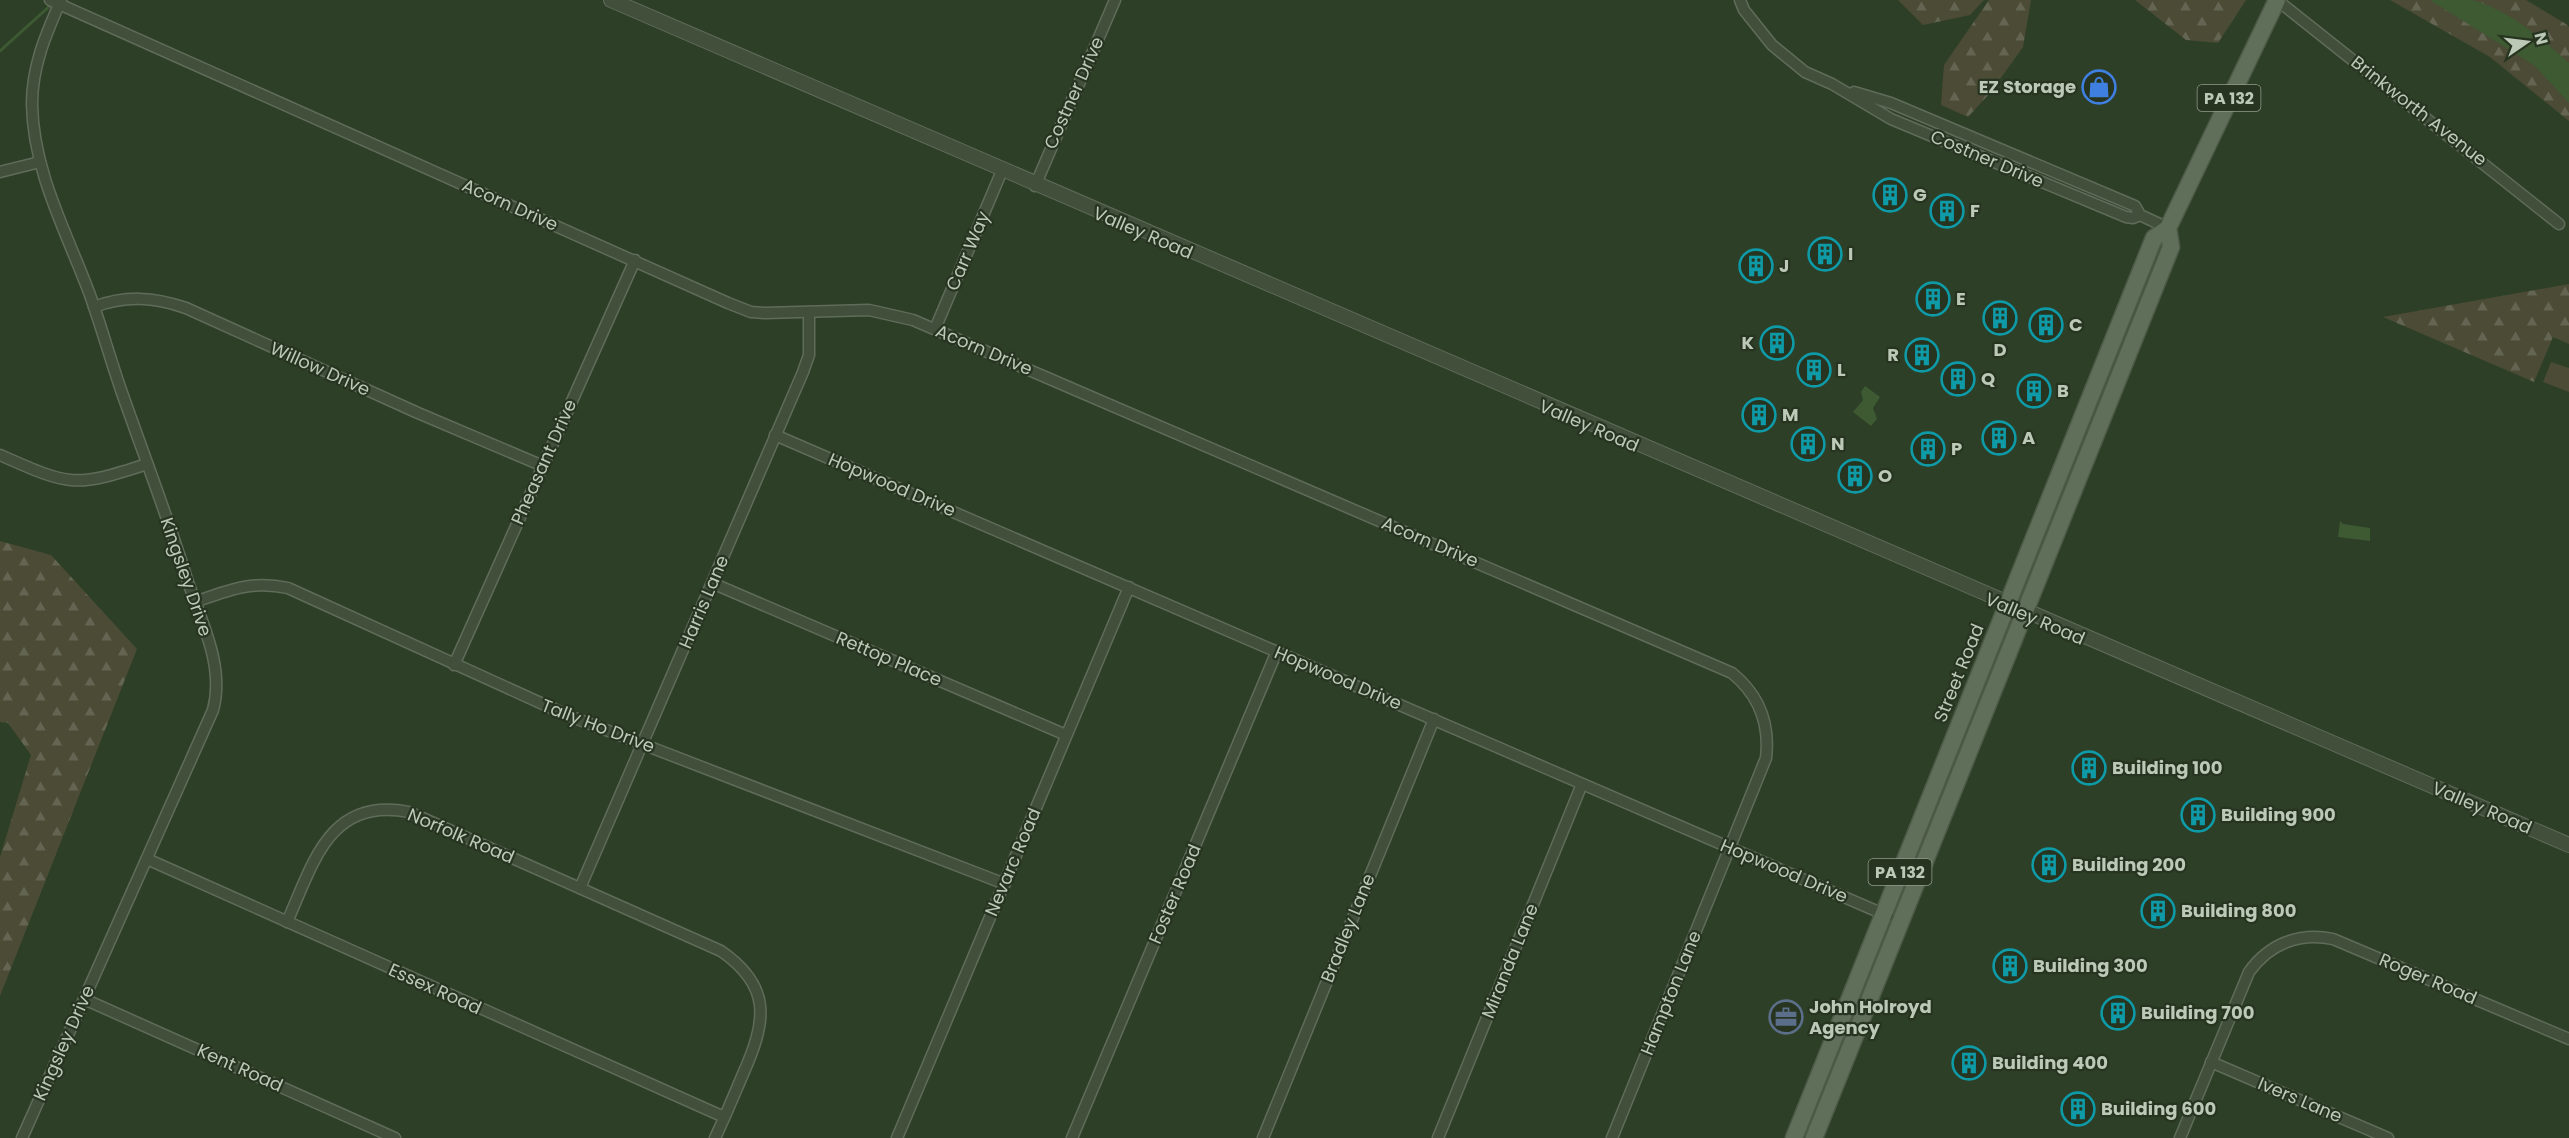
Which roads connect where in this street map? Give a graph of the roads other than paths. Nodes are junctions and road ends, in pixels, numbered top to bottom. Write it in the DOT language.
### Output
graph roads {
  1 [pos="611,0"];
  2 [pos="1115,0"];
  3 [pos="1740,0"];
  4 [pos="2277,0"];
  5 [pos="57,1"];
  6 [pos="40,162"];
  7 [pos="0,172"];
  8 [pos="1000,173"];
  9 [pos="1035,186"];
  10 [pos="2559,224"];
  11 [pos="2168,228"];
  12 [pos="635,260"];
  13 [pos="94,307"];
  14 [pos="809,312"];
  15 [pos="935,329"];
  16 [pos="776,435"];
  17 [pos="0,455"];
  18 [pos="147,464"];
  19 [pos="543,466"];
  20 [pos="712,584"];
  21 [pos="1129,587"];
  22 [pos="195,602"];
  23 [pos="2007,607"];
  24 [pos="2024,614"];
  25 [pos="1277,651"];
  26 [pos="454,664"];
  27 [pos="1434,719"];
  28 [pos="1066,735"];
  29 [pos="643,743"];
  30 [pos="1582,784"];
  31 [pos="2569,844"];
  32 [pos="1730,847"];
  33 [pos="147,859"];
  34 [pos="1005,884"];
  35 [pos="580,888"];
  36 [pos="1884,914"];
  37 [pos="287,922"];
  38 [pos="1901,922"];
  39 [pos="84,999"];
  40 [pos="2569,1039"];
  41 [pos="2211,1062"];
  42 [pos="724,1117"];
  43 [pos="22,1138"];
  44 [pos="395,1138"];
  45 [pos="715,1138"];
  46 [pos="897,1138"];
  47 [pos="1072,1138"];
  48 [pos="1263,1138"];
  49 [pos="1438,1138"];
  50 [pos="1612,1138"];
  51 [pos="1794,1138"];
  52 [pos="1814,1138"];
  53 [pos="2180,1138"];
  54 [pos="2388,1138"];
  1 -- 8 [label="street, Valley Road"];
  2 -- 9 [label="street, Costner Drive"];
  3 -- 11 [label="street, Costner Drive"];
  4 -- 10 [label="street, Brinkworth Avenue"];
  4 -- 11 [label="main road, Street Road / PA 132"];
  5 -- 6 [label="street, Kingsley Drive"];
  5 -- 12 [label="street, Acorn Drive"];
  6 -- 7 [label="street"];
  6 -- 13 [label="street, Kingsley Drive"];
  8 -- 9 [label="street, Valley Road"];
  8 -- 15 [label="street, Carr Way"];
  9 -- 23 [label="street, Valley Road"];
  11 -- 23 [label="main road, Street Road / PA 132"];
  11 -- 24 [label="main road, Street Road / PA 132"];
  12 -- 14 [label="street, Acorn Drive"];
  12 -- 19 [label="street, Pheasant Drive"];
  13 -- 18 [label="street, Kingsley Drive"];
  13 -- 19 [label="street, Willow Drive"];
  14 -- 15 [label="street, Acorn Drive"];
  14 -- 16 [label="street, Harris Lane"];
  15 -- 32 [label="street, Acorn Drive"];
  16 -- 20 [label="street, Harris Lane"];
  16 -- 21 [label="street, Hopwood Drive"];
  17 -- 18 [label="street"];
  18 -- 22 [label="street, Kingsley Drive"];
  19 -- 26 [label="street, Pheasant Drive"];
  20 -- 28 [label="street, Rettop Place"];
  20 -- 29 [label="street, Harris Lane"];
  21 -- 25 [label="street, Hopwood Drive"];
  21 -- 28 [label="street, Nevarc Road"];
  22 -- 26 [label="street, Tally Ho Drive"];
  22 -- 33 [label="street, Kingsley Drive"];
  23 -- 24 [label="street, Valley Road"];
  23 -- 36 [label="main road, Street Road / PA 132"];
  24 -- 31 [label="street, Valley Road"];
  24 -- 38 [label="main road, Street Road / PA 132"];
  25 -- 27 [label="street, Hopwood Drive"];
  25 -- 47 [label="street, Foster Road"];
  26 -- 29 [label="street, Tally Ho Drive"];
  27 -- 30 [label="street, Hopwood Drive"];
  27 -- 48 [label="street, Bradley Lane"];
  28 -- 34 [label="street, Nevarc Road"];
  29 -- 34 [label="street, Tally Ho Drive"];
  29 -- 35 [label="street, Harris Lane"];
  30 -- 32 [label="street, Hopwood Drive"];
  30 -- 49 [label="street, Miranda Lane"];
  32 -- 36 [label="street, Hopwood Drive"];
  32 -- 50 [label="street, Hampton Lane"];
  33 -- 37 [label="street, Essex Road"];
  33 -- 39 [label="street, Kingsley Drive"];
  34 -- 46 [label="street, Nevarc Road"];
  35 -- 37 [label="street, Norfolk Road"];
  35 -- 42 [label="street, Norfolk Road"];
  36 -- 38 [label="street, Hopwood Drive"];
  36 -- 51 [label="main road, Street Road / PA 132"];
  37 -- 42 [label="street, Essex Road"];
  38 -- 52 [label="main road, Street Road / PA 132"];
  39 -- 43 [label="street, Kingsley Drive"];
  39 -- 44 [label="street, Kent Road"];
  40 -- 41 [label="street, Roger Road"];
  41 -- 53 [label="street"];
  41 -- 54 [label="street, Ivers Lane"];
  42 -- 45 [label="street, Norfolk Road"];
}
